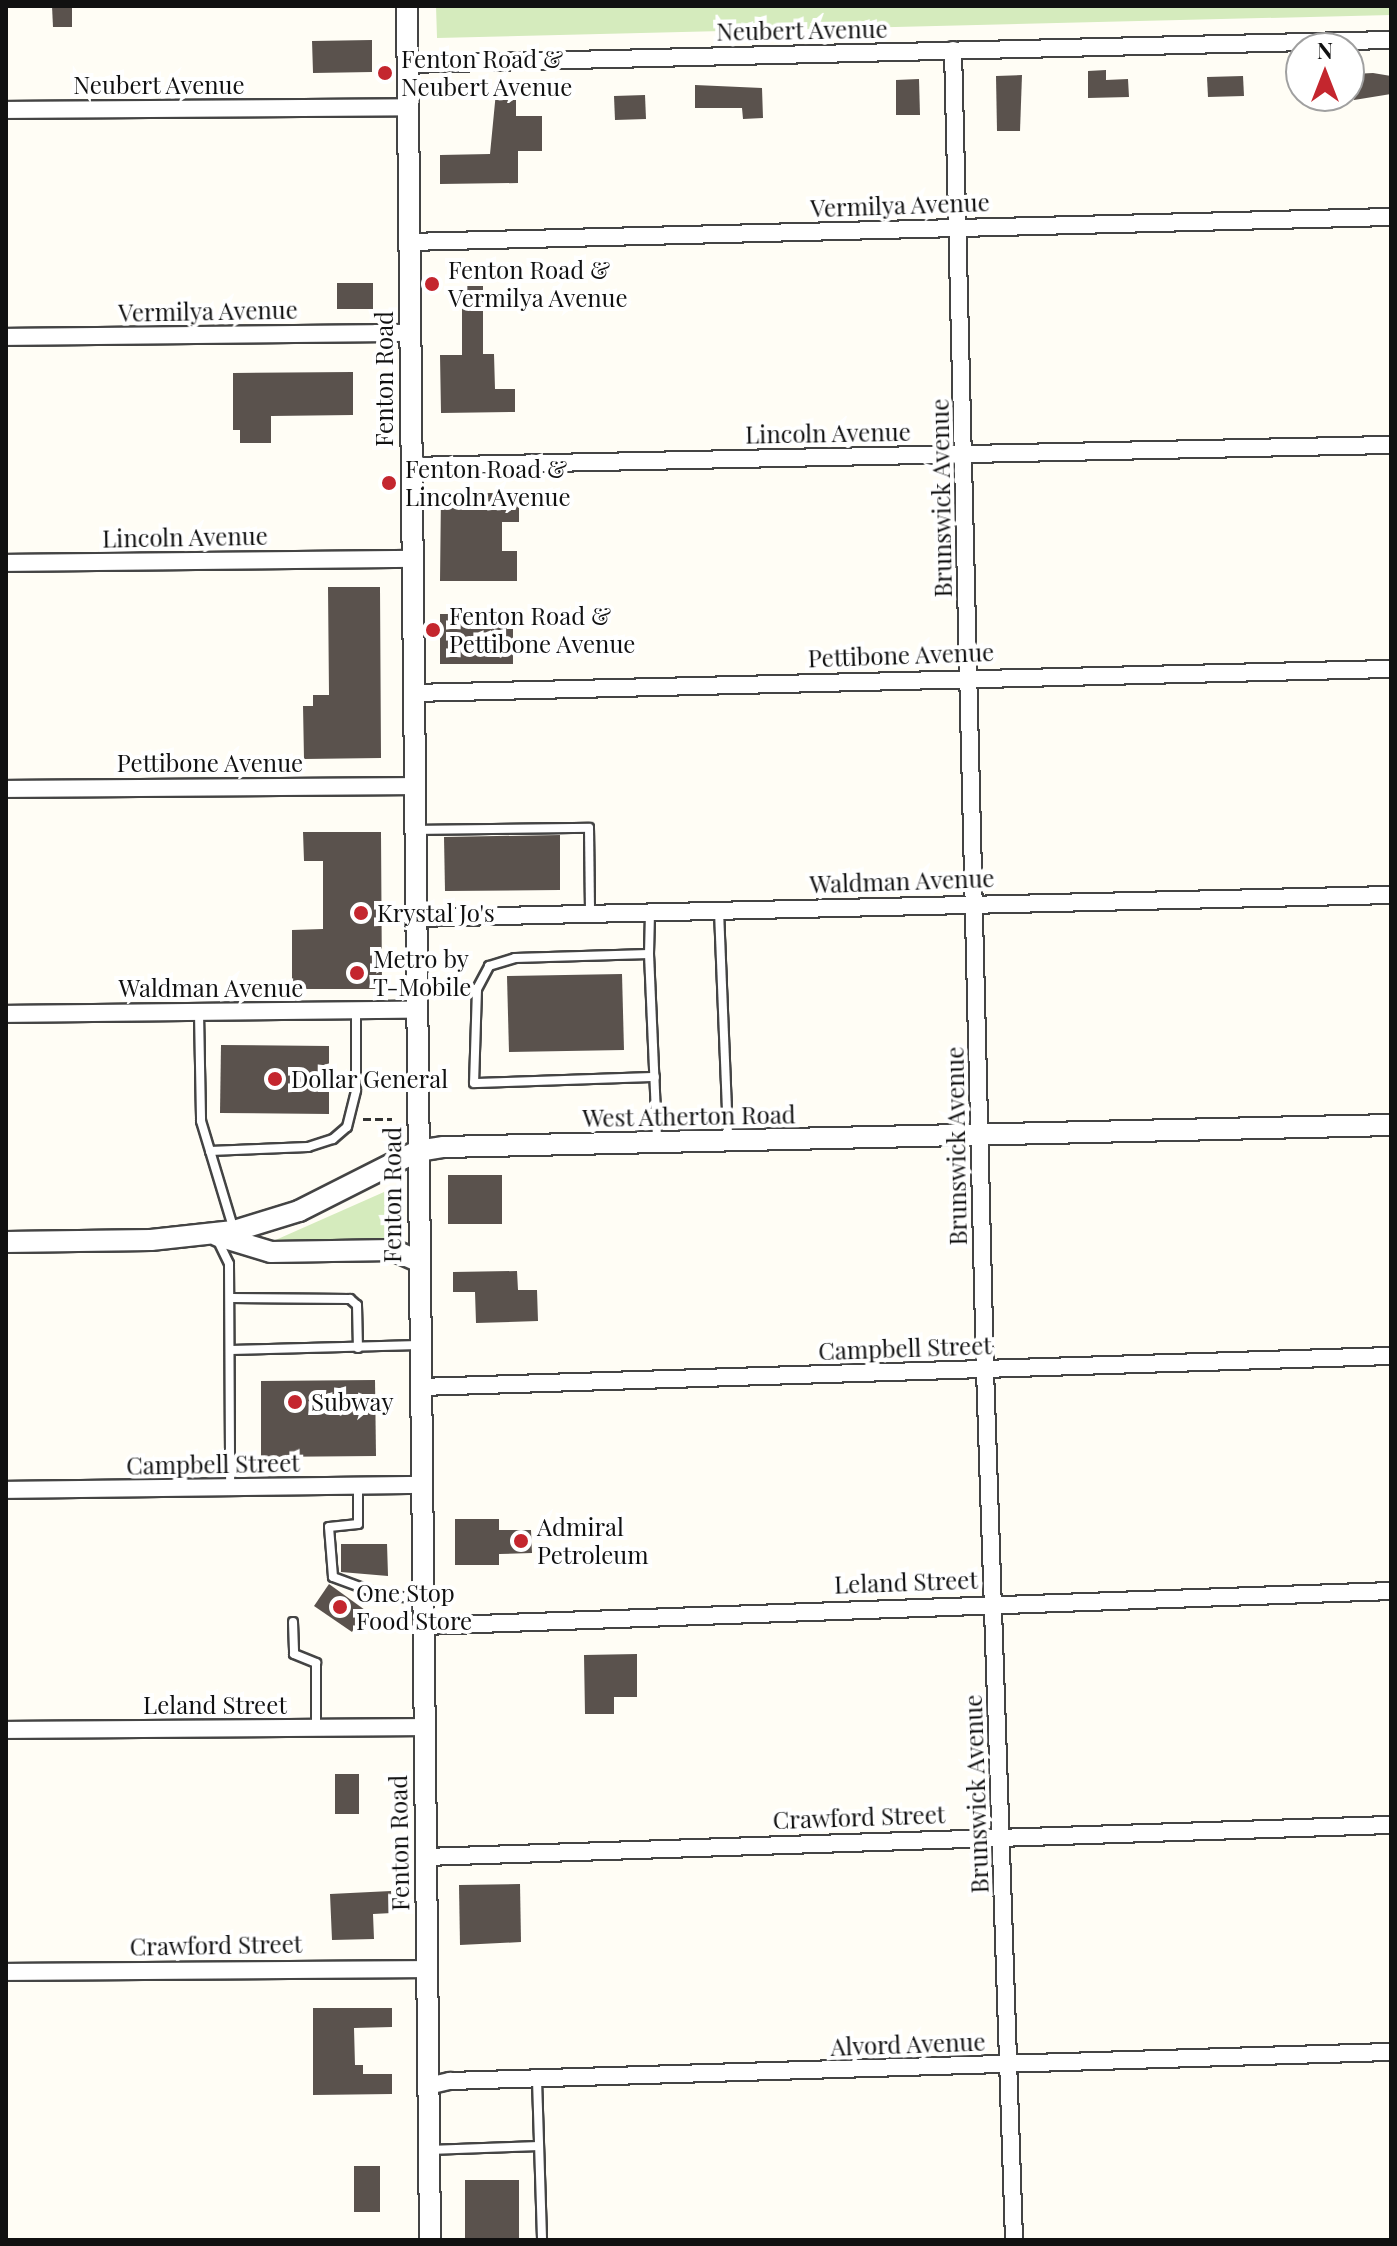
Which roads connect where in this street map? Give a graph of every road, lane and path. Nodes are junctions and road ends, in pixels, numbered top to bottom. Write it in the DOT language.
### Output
graph roads {
  1 [pos="407,6"];
  2 [pos="1391,40"];
  3 [pos="953,50"];
  4 [pos="407,64"];
  5 [pos="408,107"];
  6 [pos="6,110"];
  7 [pos="1391,217"];
  8 [pos="958,227"];
  9 [pos="409,242"];
  10 [pos="410,333"];
  11 [pos="6,337"];
  12 [pos="1391,445"];
  13 [pos="965,454"];
  14 [pos="410,466"];
  15 [pos="411,559"];
  16 [pos="6,563"];
  17 [pos="1391,669"];
  18 [pos="968,676"];
  19 [pos="413,693"];
  20 [pos="414,786"];
  21 [pos="6,789"];
  22 [pos="414,831"];
  23 [pos="1391,895"];
  24 [pos="974,903"];
  25 [pos="719,911"];
  26 [pos="650,912"];
  27 [pos="590,915"];
  28 [pos="415,918"];
  29 [pos="649,954"];
  30 [pos="477,989"];
  31 [pos="416,1000"];
  32 [pos="356,1011"];
  33 [pos="199,1012"];
  34 [pos="6,1014"];
  35 [pos="655,1077"];
  36 [pos="353,1119"];
  37 [pos="392,1119"];
  38 [pos="1391,1125"];
  39 [pos="980,1135"];
  40 [pos="728,1141"];
  41 [pos="657,1142"];
  42 [pos="210,1151"];
  43 [pos="418,1151"];
  44 [pos="224,1233"];
  45 [pos="6,1242"];
  46 [pos="418,1261"];
  47 [pos="231,1298"];
  48 [pos="419,1345"];
  49 [pos="358,1348"];
  50 [pos="231,1350"];
  51 [pos="1391,1356"];
  52 [pos="985,1370"];
  53 [pos="420,1387"];
  54 [pos="421,1485"];
  55 [pos="358,1486"];
  56 [pos="230,1489"];
  57 [pos="6,1490"];
  58 [pos="1391,1591"];
  59 [pos="422,1599"];
  60 [pos="993,1603"];
  61 [pos="293,1622"];
  62 [pos="423,1626"];
  63 [pos="424,1727"];
  64 [pos="316,1728"];
  65 [pos="6,1730"];
  66 [pos="1391,1825"];
  67 [pos="1001,1837"];
  68 [pos="425,1857"];
  69 [pos="427,1969"];
  70 [pos="6,1972"];
  71 [pos="1391,2052"];
  72 [pos="1008,2064"];
  73 [pos="537,2079"];
  74 [pos="428,2086"];
  75 [pos="539,2146"];
  76 [pos="429,2150"];
  77 [pos="430,2240"];
  78 [pos="542,2240"];
  79 [pos="1014,2240"];
  1 -- 4 [label="street, Fenton Road"];
  2 -- 3 [label="street, Neubert Avenue"];
  3 -- 4 [label="street, Neubert Avenue"];
  3 -- 8 [label="street, Brunswick Avenue"];
  4 -- 5 [label="street, Fenton Road"];
  5 -- 6 [label="street, Neubert Avenue"];
  5 -- 9 [label="street, Fenton Road"];
  7 -- 8 [label="street, Vermilya Avenue"];
  8 -- 9 [label="street, Vermilya Avenue"];
  8 -- 13 [label="street, Brunswick Avenue"];
  9 -- 10 [label="street, Fenton Road"];
  10 -- 11 [label="street, Vermilya Avenue"];
  10 -- 14 [label="street, Fenton Road"];
  12 -- 13 [label="street, Lincoln Avenue"];
  13 -- 14 [label="street, Lincoln Avenue"];
  13 -- 18 [label="street, Brunswick Avenue"];
  14 -- 15 [label="street, Fenton Road"];
  15 -- 16 [label="street, Lincoln Avenue"];
  15 -- 19 [label="street, Fenton Road"];
  17 -- 18 [label="street, Pettibone Avenue"];
  18 -- 19 [label="street, Pettibone Avenue"];
  18 -- 24 [label="street, Brunswick Avenue"];
  19 -- 20 [label="street, Fenton Road"];
  20 -- 21 [label="street, Pettibone Avenue"];
  20 -- 22 [label="street, Fenton Road"];
  22 -- 27 [label="lane"];
  22 -- 28 [label="street, Fenton Road"];
  23 -- 24 [label="street, Waldman Avenue"];
  24 -- 25 [label="street, Waldman Avenue"];
  24 -- 39 [label="street, Brunswick Avenue"];
  25 -- 26 [label="street, Waldman Avenue"];
  25 -- 40 [label="lane"];
  26 -- 27 [label="street, Waldman Avenue"];
  26 -- 29 [label="lane"];
  27 -- 28 [label="street, Waldman Avenue"];
  28 -- 31 [label="street, Fenton Road"];
  29 -- 30 [label="lane"];
  29 -- 35 [label="lane"];
  30 -- 31 [label="lane"];
  30 -- 35 [label="lane"];
  31 -- 32 [label="street, Waldman Avenue"];
  31 -- 43 [label="street, Fenton Road"];
  32 -- 33 [label="street, Waldman Avenue"];
  32 -- 36 [label="lane"];
  33 -- 34 [label="street, Waldman Avenue"];
  33 -- 42 [label="lane"];
  35 -- 41 [label="lane"];
  36 -- 37 [label="path"];
  36 -- 42 [label="lane"];
  38 -- 39 [label="street, West Atherton Road"];
  39 -- 40 [label="street, West Atherton Road"];
  39 -- 52 [label="street, Brunswick Avenue"];
  40 -- 41 [label="street, West Atherton Road"];
  41 -- 43 [label="street, West Atherton Road"];
  42 -- 44 [label="lane"];
  43 -- 44 [label="street, West Atherton Road"];
  43 -- 46 [label="street, Fenton Road"];
  44 -- 45 [label="street, West Atherton Road"];
  44 -- 46 [label="street"];
  44 -- 47 [label="lane"];
  46 -- 48 [label="street, Fenton Road"];
  47 -- 49 [label="lane"];
  47 -- 50 [label="lane"];
  48 -- 49 [label="lane"];
  48 -- 53 [label="street, Fenton Road"];
  49 -- 50 [label="lane"];
  50 -- 56 [label="lane"];
  51 -- 52 [label="street, Campbell Street"];
  52 -- 53 [label="street, Campbell Street"];
  52 -- 60 [label="street, Brunswick Avenue"];
  53 -- 54 [label="street, Fenton Road"];
  54 -- 55 [label="street, Campbell Street"];
  54 -- 59 [label="street, Fenton Road"];
  55 -- 56 [label="street, Campbell Street"];
  55 -- 59 [label="lane"];
  56 -- 57 [label="street, Campbell Street"];
  58 -- 60 [label="street, Leland Street"];
  59 -- 62 [label="street, Fenton Road"];
  60 -- 62 [label="street, Leland Street"];
  60 -- 67 [label="street, Brunswick Avenue"];
  61 -- 64 [label="lane"];
  62 -- 63 [label="street, Fenton Road"];
  63 -- 64 [label="street, Leland Street"];
  63 -- 68 [label="street, Fenton Road"];
  64 -- 65 [label="street, Leland Street"];
  66 -- 67 [label="street, Crawford Street"];
  67 -- 68 [label="street, Crawford Street"];
  67 -- 72 [label="street, Brunswick Avenue"];
  68 -- 69 [label="street, Fenton Road"];
  69 -- 70 [label="street, Crawford Street"];
  69 -- 74 [label="street, Fenton Road"];
  71 -- 72 [label="street, Alvord Avenue"];
  72 -- 73 [label="street, Alvord Avenue"];
  72 -- 79 [label="street, Brunswick Avenue"];
  73 -- 74 [label="street, Alvord Avenue"];
  73 -- 75 [label="lane"];
  74 -- 76 [label="street, Fenton Road"];
  75 -- 76 [label="lane"];
  75 -- 78 [label="lane"];
  76 -- 77 [label="street, Fenton Road"];
}
